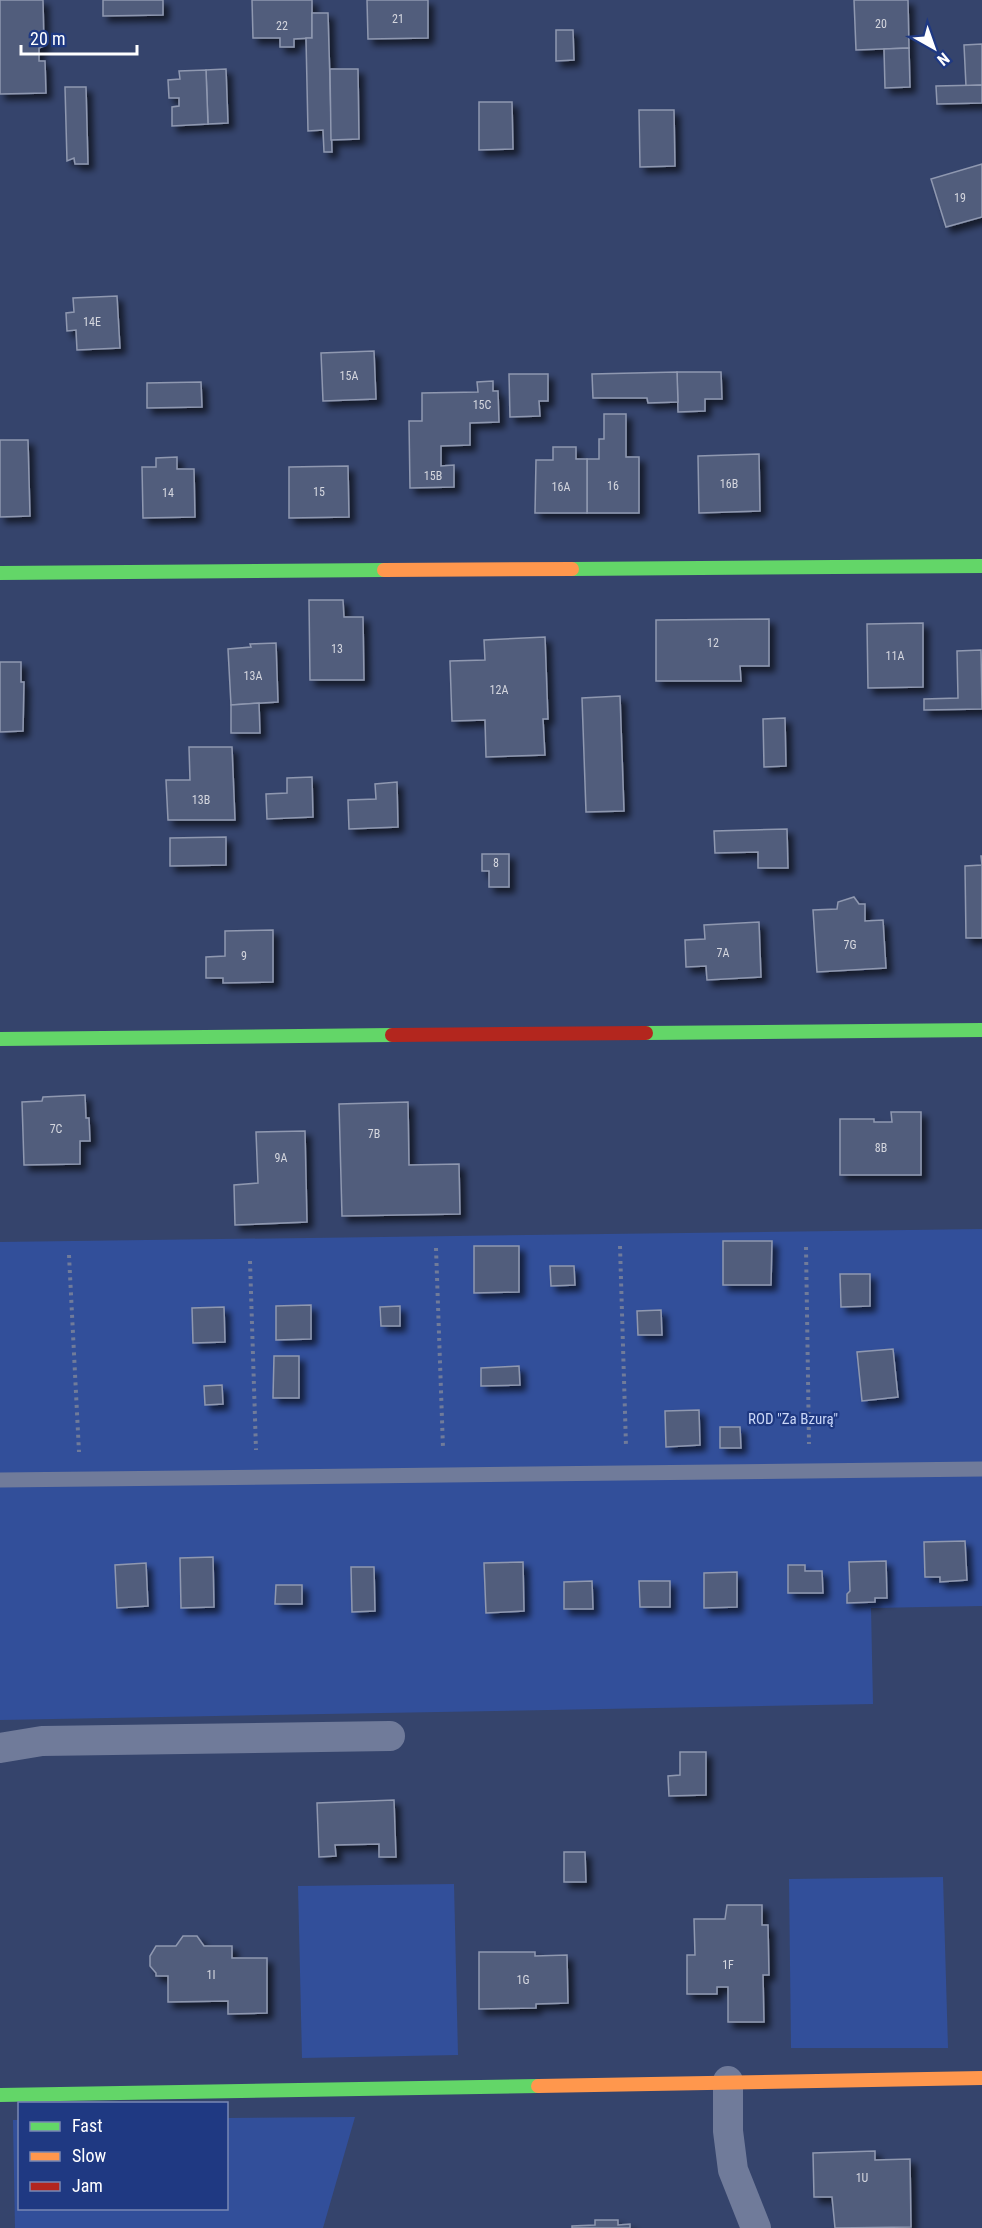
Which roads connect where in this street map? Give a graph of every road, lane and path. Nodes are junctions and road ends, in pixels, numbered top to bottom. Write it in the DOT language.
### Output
graph roads {
  1 [pos="982,566"];
  2 [pos="0,573"];
  3 [pos="982,1030"];
  4 [pos="0,1039"];
  5 [pos="620,1246"];
  6 [pos="806,1247"];
  7 [pos="436,1248"];
  8 [pos="69,1255"];
  9 [pos="250,1261"];
  10 [pos="982,1469"];
  11 [pos="809,1471"];
  12 [pos="627,1473"];
  13 [pos="444,1475"];
  14 [pos="257,1478"];
  15 [pos="81,1479"];
  16 [pos="0,1480"];
  17 [pos="390,1736"];
  18 [pos="0,1748"];
  19 [pos="982,2078"];
  20 [pos="728,2081"];
  21 [pos="0,2095"];
  22 [pos="756,2228"];
  1 -- 2 [label="street"];
  3 -- 4 [label="street"];
  5 -- 12 [label="path"];
  6 -- 11 [label="path"];
  7 -- 13 [label="path"];
  8 -- 15 [label="path"];
  9 -- 14 [label="path"];
  10 -- 11 [label="lane"];
  11 -- 12 [label="lane"];
  12 -- 13 [label="lane"];
  13 -- 14 [label="lane"];
  14 -- 15 [label="lane"];
  15 -- 16 [label="lane"];
  17 -- 18 [label="street"];
  19 -- 20 [label="street"];
  20 -- 21 [label="street"];
  20 -- 22 [label="street"];
}
